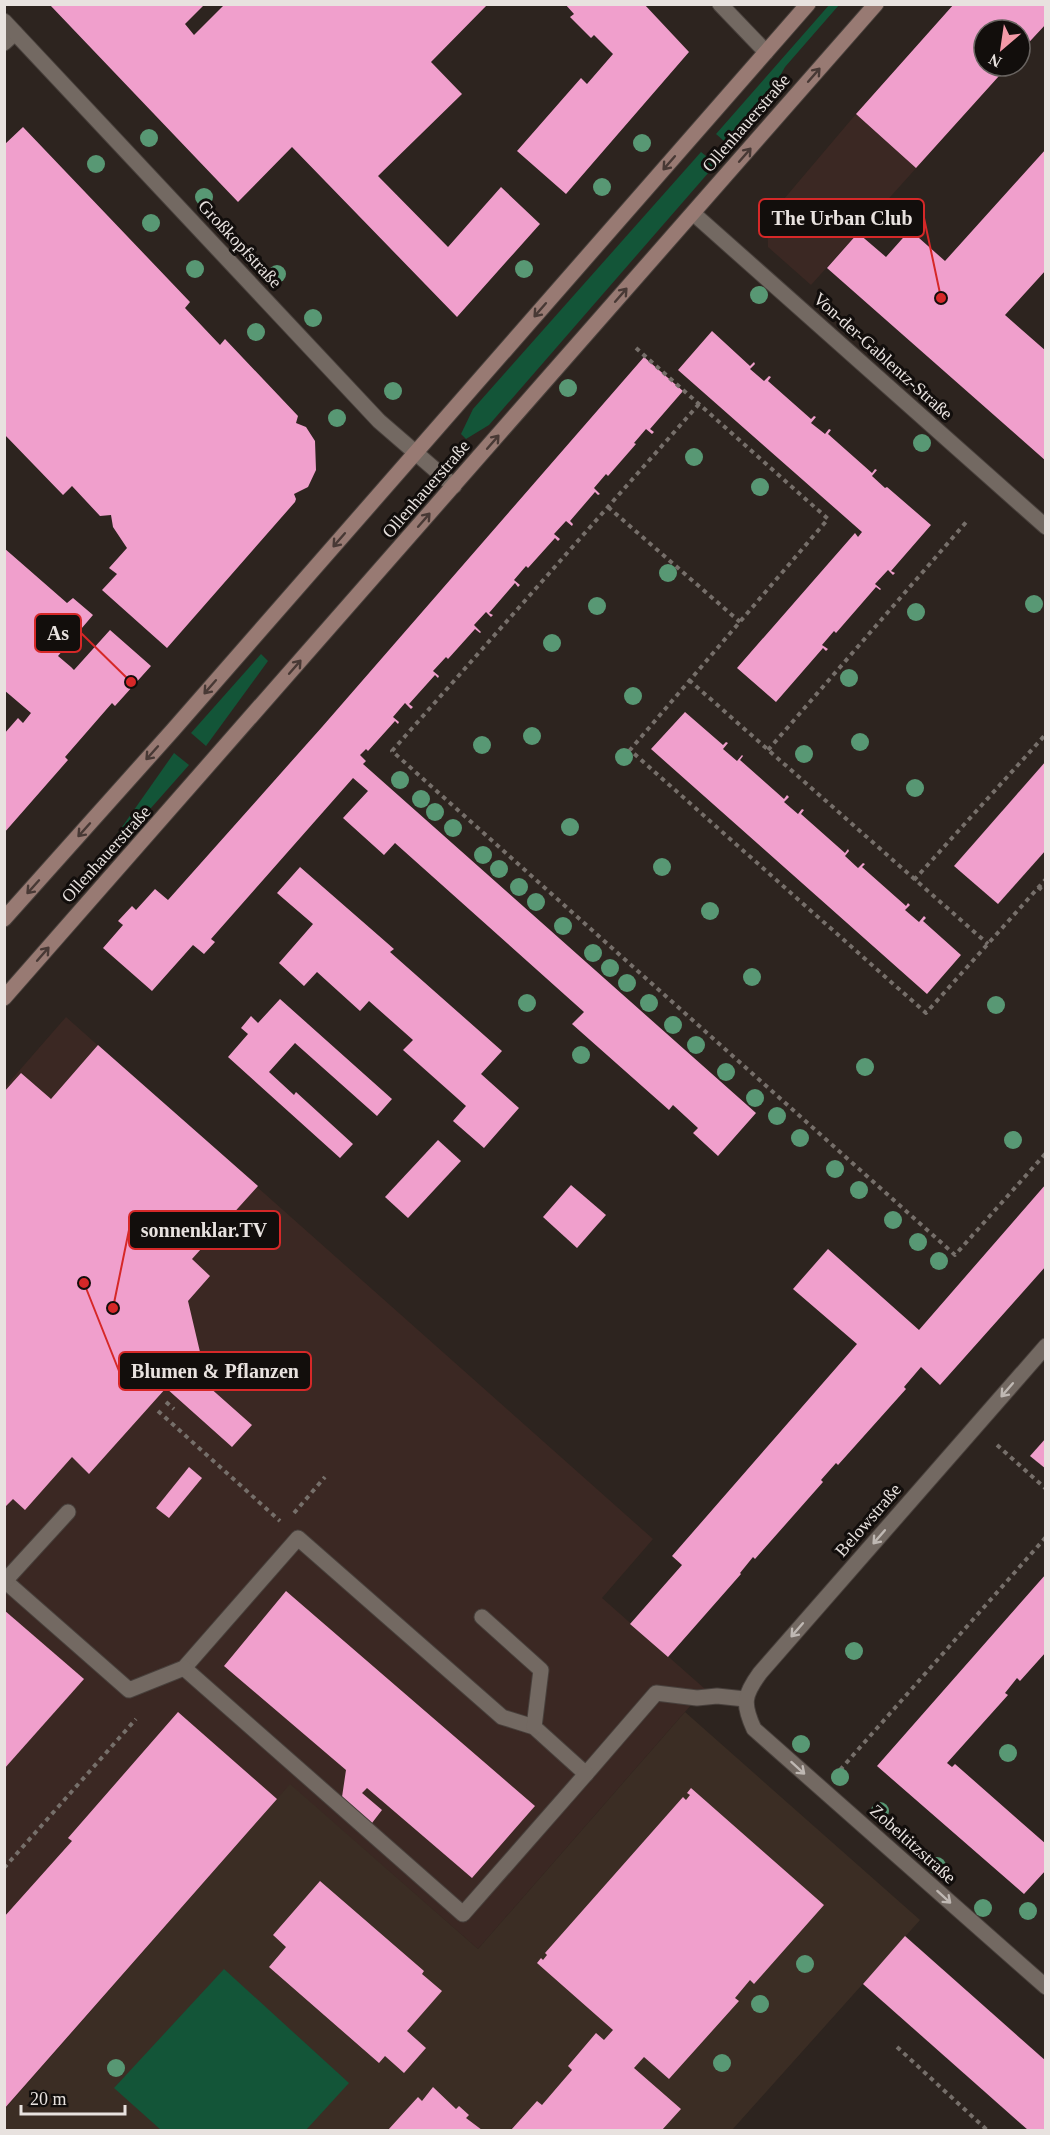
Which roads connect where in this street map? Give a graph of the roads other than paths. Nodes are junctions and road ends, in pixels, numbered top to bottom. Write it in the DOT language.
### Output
graph roads {
  1 [pos="720,4"];
  2 [pos="808,4"];
  3 [pos="876,4"];
  4 [pos="8,33"];
  5 [pos="766,52"];
  6 [pos="694,214"];
  7 [pos="415,452"];
  8 [pos="454,486"];
  9 [pos="1046,527"];
  10 [pos="4,919"];
  11 [pos="4,998"];
  12 [pos="1046,1346"];
  13 [pos="68,1512"];
  14 [pos="5,1582"];
  15 [pos="482,1617"];
  16 [pos="184,1668"];
  17 [pos="745,1699"];
  18 [pos="534,1726"];
  19 [pos="586,1774"];
  20 [pos="1046,1987"];
  1 -- 5 [label="street"];
  2 -- 5 [label="main road, Ollenhauerstraße"];
  6 -- 3 [label="main road, Ollenhauerstraße, one-way"];
  4 -- 7 [label="street, Großkopfstraße"];
  5 -- 7 [label="main road, Ollenhauerstraße, one-way"];
  8 -- 6 [label="main road, Ollenhauerstraße, one-way"];
  6 -- 9 [label="street, Von-der-Gablentz-Straße"];
  7 -- 8 [label="street, Großkopfstraße"];
  7 -- 10 [label="main road, Ollenhauerstraße, one-way"];
  11 -- 8 [label="main road, Ollenhauerstraße, one-way"];
  12 -- 17 [label="street, Belowstraße, one-way"];
  13 -- 14 [label="street"];
  14 -- 16 [label="street"];
  15 -- 18 [label="street"];
  16 -- 18 [label="street"];
  16 -- 19 [label="street"];
  17 -- 19 [label="street"];
  17 -- 20 [label="street, Zobeltitzstraße, one-way"];
  18 -- 19 [label="street"];
}
